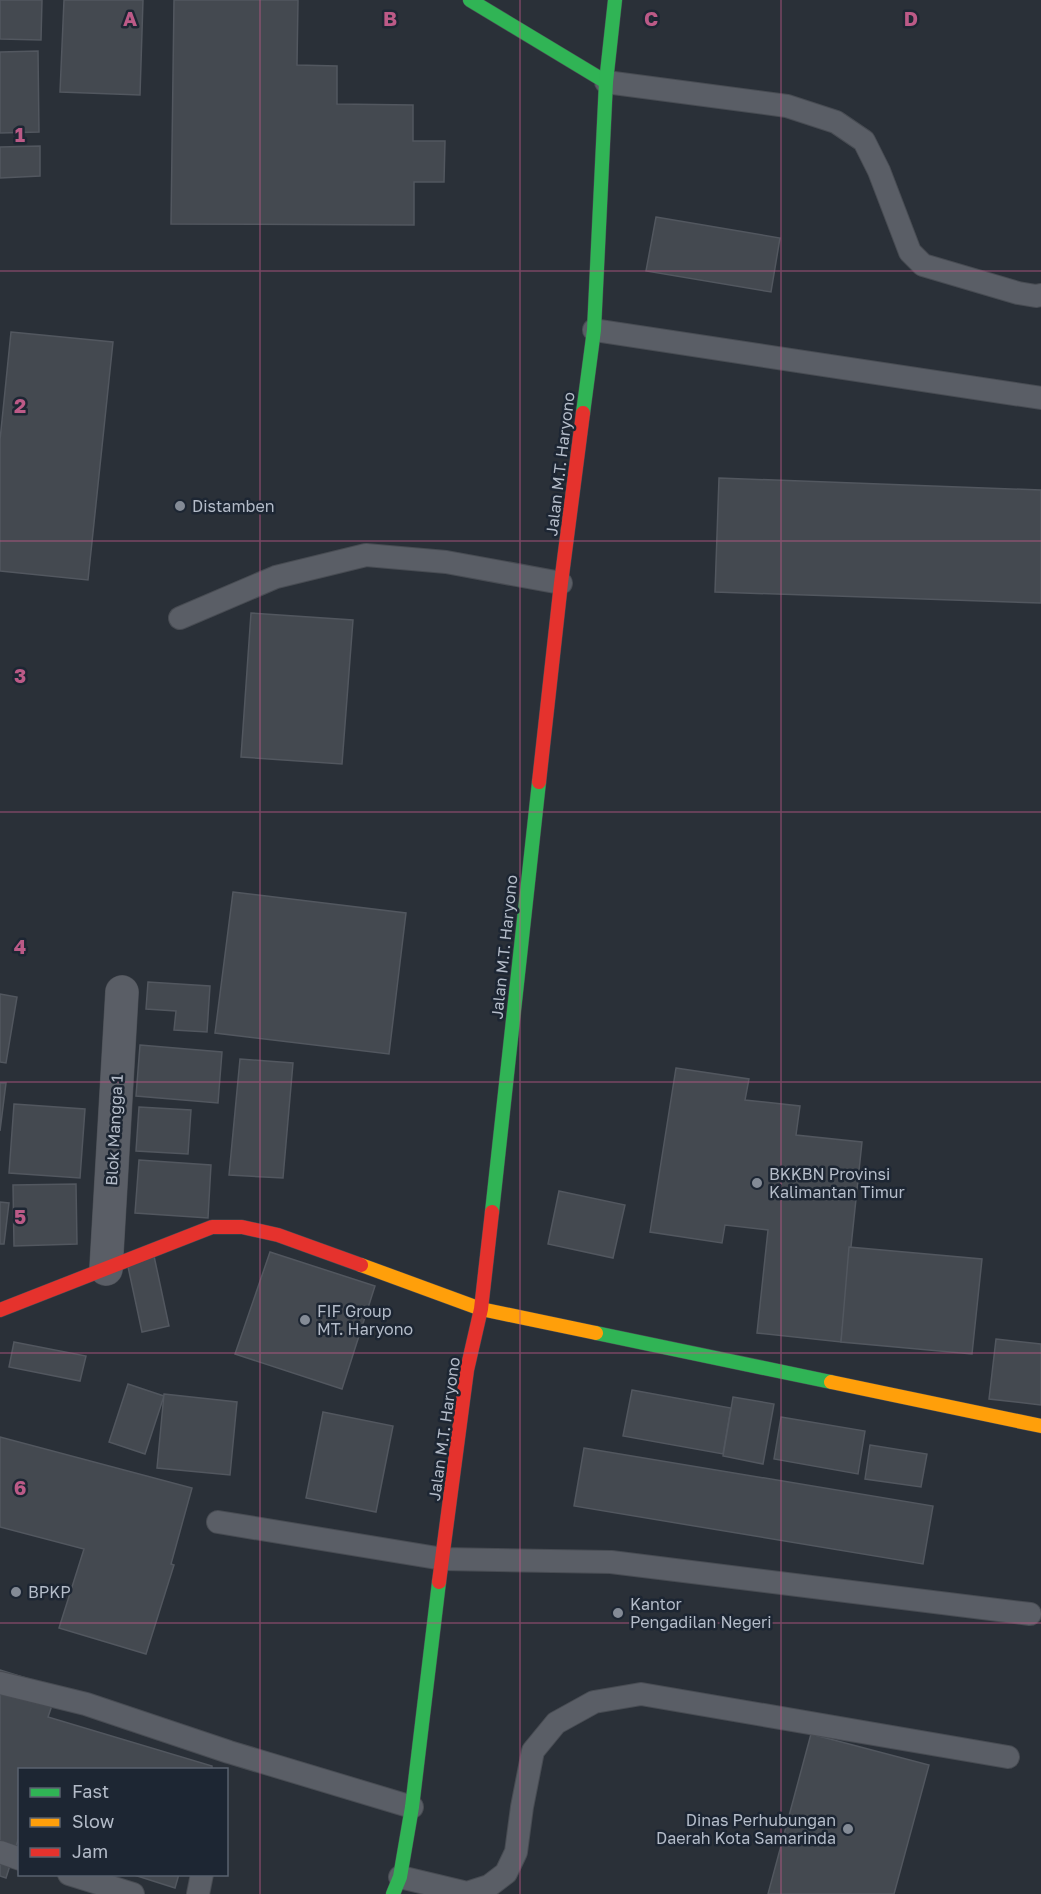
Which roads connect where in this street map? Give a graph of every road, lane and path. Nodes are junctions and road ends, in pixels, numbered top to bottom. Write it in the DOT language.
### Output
graph roads {
  1 [pos="470,0"];
  2 [pos="615,0"];
  3 [pos="606,82"];
  4 [pos="1041,295"];
  5 [pos="594,330"];
  6 [pos="1041,398"];
  7 [pos="561,583"];
  8 [pos="180,618"];
  9 [pos="122,992"];
  10 [pos="106,1269"];
  11 [pos="481,1309"];
  12 [pos="0,1310"];
  13 [pos="1041,1425"];
  14 [pos="218,1522"];
  15 [pos="443,1559"];
  16 [pos="1029,1614"];
  17 [pos="0,1683"];
  18 [pos="1008,1757"];
  19 [pos="227,1761"];
  20 [pos="412,1807"];
  21 [pos="0,1852"];
  22 [pos="18,1858"];
  23 [pos="72,1876"];
  24 [pos="202,1876"];
  25 [pos="397,1885"];
  26 [pos="133,1894"];
  27 [pos="198,1894"];
  1 -- 3 [label="main road"];
  2 -- 3 [label="main road, Jalan M.T. Haryono"];
  3 -- 4 [label="lane"];
  3 -- 5 [label="main road, Jalan M.T. Haryono"];
  5 -- 6 [label="lane"];
  5 -- 7 [label="main road, Jalan M.T. Haryono"];
  7 -- 8 [label="lane"];
  7 -- 11 [label="main road, Jalan M.T. Haryono"];
  9 -- 10 [label="street, Blok Mangga 1"];
  10 -- 11 [label="main road"];
  10 -- 12 [label="main road"];
  11 -- 13 [label="main road"];
  11 -- 15 [label="main road, Jalan M.T. Haryono"];
  14 -- 15 [label="lane"];
  15 -- 16 [label="lane"];
  15 -- 20 [label="main road, Jalan M.T. Haryono"];
  17 -- 19 [label="lane"];
  18 -- 25 [label="lane"];
  19 -- 20 [label="lane"];
  20 -- 25 [label="main road, Jalan M.T. Haryono"];
  21 -- 22 [label="lane"];
  23 -- 26 [label="lane"];
  24 -- 27 [label="lane"];
}
